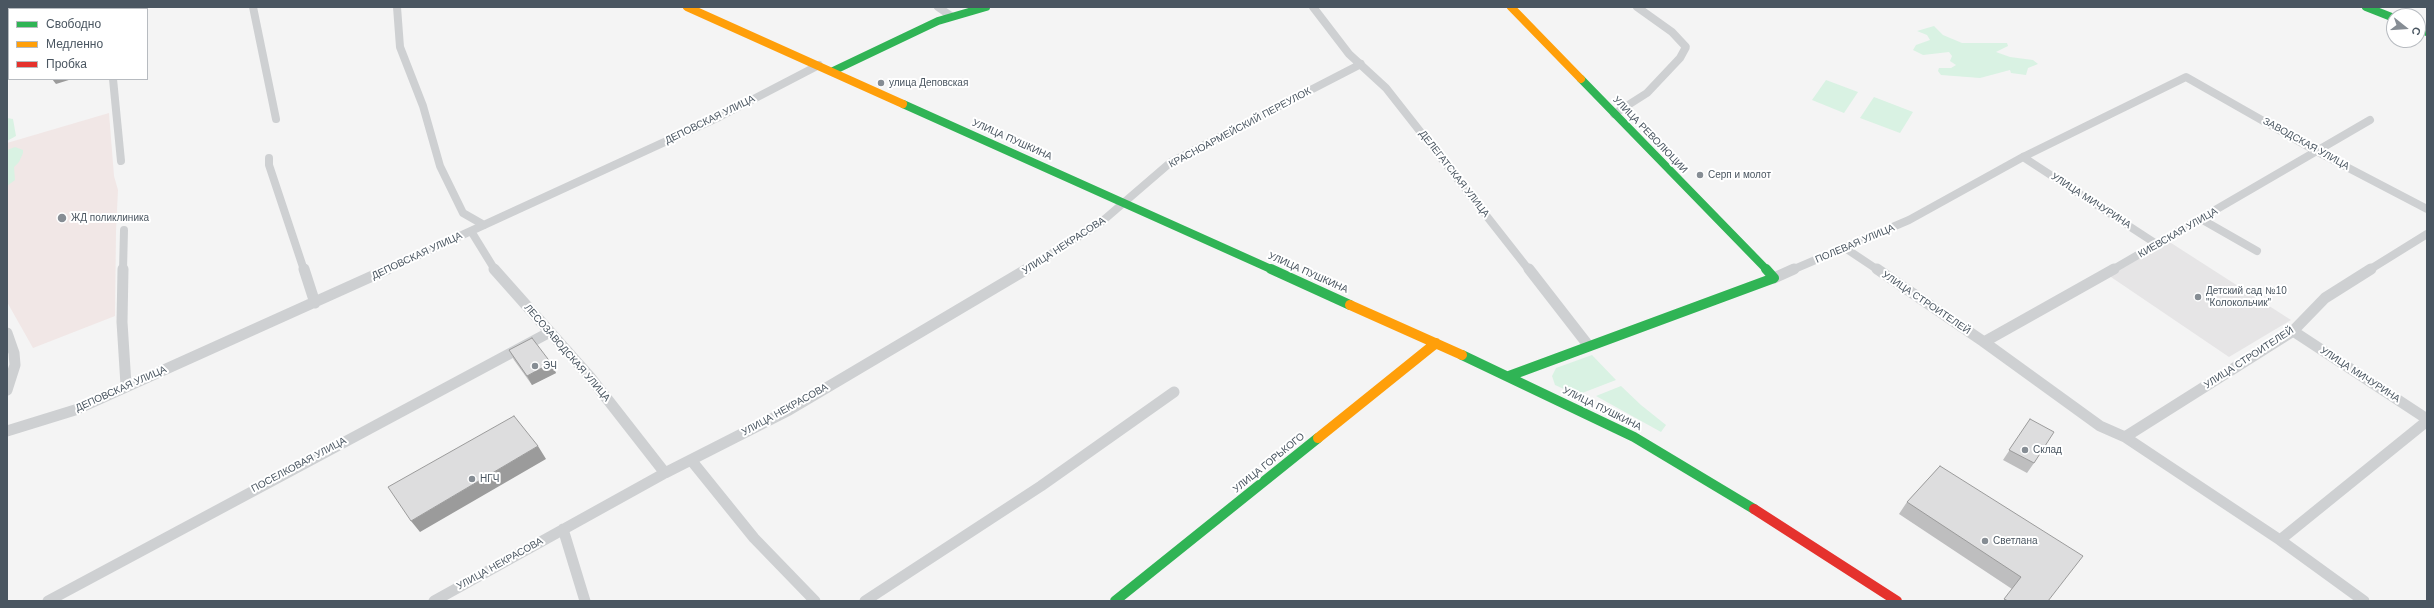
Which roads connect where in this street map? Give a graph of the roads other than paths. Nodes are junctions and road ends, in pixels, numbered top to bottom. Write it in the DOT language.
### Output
graph roads {
  1 [pos="253,7"];
  2 [pos="397,7"];
  3 [pos="687,7"];
  4 [pos="938,7"];
  5 [pos="986,7"];
  6 [pos="1313,7"];
  7 [pos="1511,7"];
  8 [pos="1637,7"];
  9 [pos="2366,7"];
  10 [pos="2386,15"];
  11 [pos="951,16"];
  12 [pos="1361,64"];
  13 [pos="819,65"];
  14 [pos="833,71"];
  15 [pos="2186,77"];
  16 [pos="113,80"];
  17 [pos="1614,114"];
  18 [pos="276,119"];
  19 [pos="2370,120"];
  20 [pos="2316,151"];
  21 [pos="2023,157"];
  22 [pos="269,158"];
  23 [pos="121,161"];
  24 [pos="1126,203"];
  25 [pos="2427,209"];
  26 [pos="2201,219"];
  27 [pos="484,225"];
  28 [pos="124,230"];
  29 [pos="471,231"];
  30 [pos="2427,234"];
  31 [pos="2158,245"];
  32 [pos="1845,248"];
  33 [pos="2257,251"];
  34 [pos="1774,278"];
  35 [pos="314,303"];
  36 [pos="2293,331"];
  37 [pos="550,332"];
  38 [pos="7,333"];
  39 [pos="1984,342"];
  40 [pos="1436,343"];
  41 [pos="1588,345"];
  42 [pos="1509,376"];
  43 [pos="126,385"];
  44 [pos="7,390"];
  45 [pos="1174,392"];
  46 [pos="2427,420"];
  47 [pos="7,430"];
  48 [pos="2125,437"];
  49 [pos="691,460"];
  50 [pos="665,473"];
  51 [pos="563,529"];
  52 [pos="2280,540"];
  53 [pos="48,601"];
  54 [pos="434,601"];
  55 [pos="585,601"];
  56 [pos="815,601"];
  57 [pos="865,601"];
  58 [pos="1115,601"];
  59 [pos="1897,601"];
  60 [pos="2364,601"];
  1 -- 18 [label="street"];
  2 -- 27 [label="street"];
  3 -- 13 [label="street, УЛИЦА ПУШКИНА"];
  4 -- 11 [label="street"];
  5 -- 11 [label="street"];
  6 -- 12 [label="street, ДЕЛЕГАТСКАЯ УЛИЦА"];
  7 -- 17 [label="street, УЛИЦА РЕВОЛЮЦИИ"];
  8 -- 17 [label="street"];
  9 -- 10 [label="street"];
  11 -- 14 [label="street"];
  12 -- 24 [label="street, КРАСНОАРМЕЙСКИЙ ПЕРЕУЛОК"];
  12 -- 41 [label="street, ДЕЛЕГАТСКАЯ УЛИЦА"];
  13 -- 14 [label="street, УЛИЦА ПУШКИНА"];
  13 -- 27 [label="street, ДЕПОВСКАЯ УЛИЦА"];
  14 -- 24 [label="street, УЛИЦА ПУШКИНА"];
  15 -- 20 [label="street, ЗАВОДСКАЯ УЛИЦА"];
  15 -- 21 [label="street, ПОЛЕВАЯ УЛИЦА"];
  16 -- 23 [label="street"];
  17 -- 34 [label="street, УЛИЦА РЕВОЛЮЦИИ"];
  19 -- 20 [label="street, КИЕВСКАЯ УЛИЦА"];
  20 -- 25 [label="street, ЗАВОДСКАЯ УЛИЦА"];
  20 -- 26 [label="street, КИЕВСКАЯ УЛИЦА"];
  21 -- 31 [label="street, УЛИЦА МИЧУРИНА"];
  21 -- 32 [label="street, ПОЛЕВАЯ УЛИЦА"];
  22 -- 35 [label="street"];
  24 -- 40 [label="street, УЛИЦА ПУШКИНА"];
  24 -- 49 [label="street, УЛИЦА НЕКРАСОВА"];
  26 -- 31 [label="street, КИЕВСКАЯ УЛИЦА"];
  26 -- 33 [label="street"];
  27 -- 29 [label="street, ДЕПОВСКАЯ УЛИЦА"];
  28 -- 43 [label="street"];
  29 -- 35 [label="street, ДЕПОВСКАЯ УЛИЦА"];
  29 -- 37 [label="street, ЛЕСОЗАВОДСКАЯ УЛИЦА"];
  30 -- 36 [label="street, УЛИЦА СТРОИТЕЛЕЙ"];
  31 -- 39 [label="street, КИЕВСКАЯ УЛИЦА"];
  32 -- 34 [label="street, ПОЛЕВАЯ УЛИЦА"];
  32 -- 39 [label="street, УЛИЦА СТРОИТЕЛЕЙ"];
  34 -- 41 [label="street, ПОЛЕВАЯ УЛИЦА"];
  35 -- 43 [label="street, ДЕПОВСКАЯ УЛИЦА"];
  36 -- 46 [label="street, УЛИЦА МИЧУРИНА"];
  36 -- 48 [label="street, УЛИЦА СТРОИТЕЛЕЙ"];
  37 -- 50 [label="street, ЛЕСОЗАВОДСКАЯ УЛИЦА"];
  37 -- 53 [label="street, ПОСЕЛКОВАЯ УЛИЦА"];
  38 -- 44 [label="street"];
  39 -- 48 [label="street, УЛИЦА СТРОИТЕЛЕЙ"];
  40 -- 42 [label="street, УЛИЦА ПУШКИНА"];
  40 -- 58 [label="street, УЛИЦА ГОРЬКОГО"];
  41 -- 42 [label="street, ПОЛЕВАЯ УЛИЦА"];
  42 -- 59 [label="street, УЛИЦА ПУШКИНА"];
  43 -- 47 [label="street, ДЕПОВСКАЯ УЛИЦА"];
  45 -- 57 [label="street"];
  46 -- 52 [label="street"];
  48 -- 52 [label="street, УЛИЦА СТРОИТЕЛЕЙ"];
  49 -- 50 [label="street, УЛИЦА НЕКРАСОВА"];
  49 -- 56 [label="street"];
  50 -- 51 [label="street, УЛИЦА НЕКРАСОВА"];
  51 -- 54 [label="street, УЛИЦА НЕКРАСОВА"];
  51 -- 55 [label="street"];
  52 -- 60 [label="street, УЛИЦА СТРОИТЕЛЕЙ"];
}
